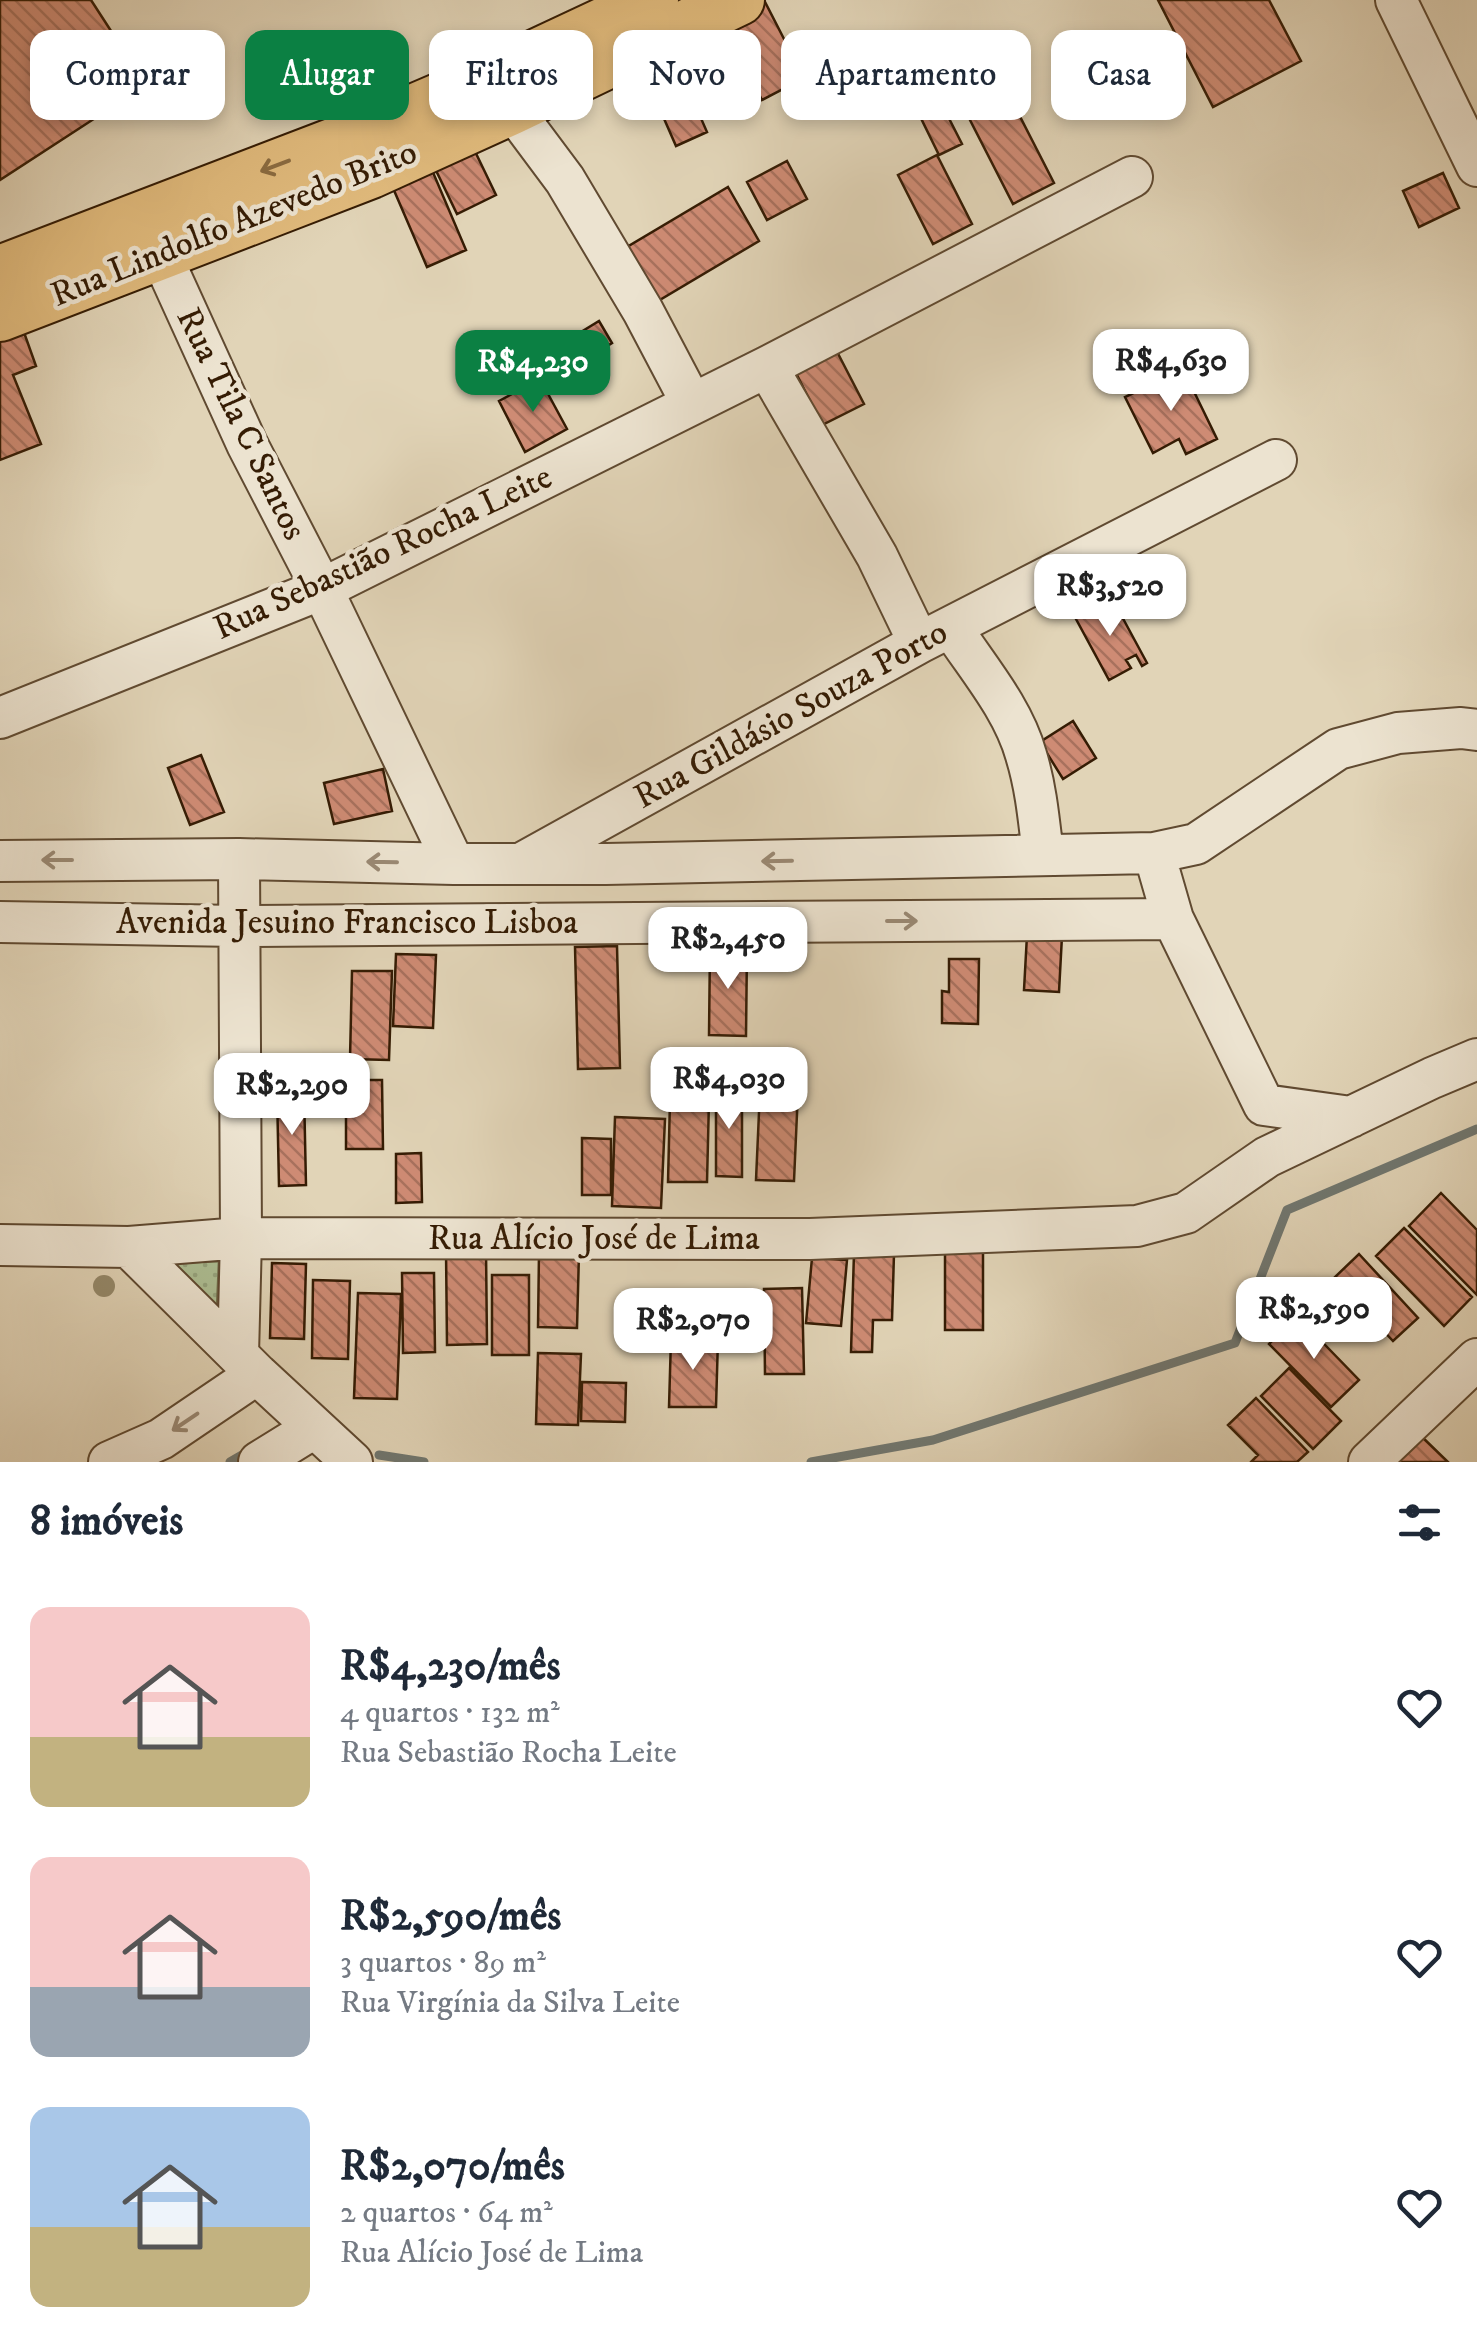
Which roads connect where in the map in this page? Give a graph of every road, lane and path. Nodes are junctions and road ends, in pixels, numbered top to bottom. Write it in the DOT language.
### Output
graph roads {
  1 [pos="653,0"];
  2 [pos="738,0"];
  3 [pos="1396,0"];
  4 [pos="593,39"];
  5 [pos="593,62"];
  6 [pos="453,120"];
  7 [pos="501,120"];
  8 [pos="361,155"];
  9 [pos="1477,166"];
  10 [pos="1132,178"];
  11 [pos="160,254"];
  12 [pos="0,271"];
  13 [pos="0,316"];
  14 [pos="767,366"];
  15 [pos="692,404"];
  16 [pos="1276,460"];
  17 [pos="322,590"];
  18 [pos="935,635"];
  19 [pos="0,718"];
  20 [pos="1477,730"];
  21 [pos="1154,852"];
  22 [pos="1042,855"];
  23 [pos="239,859"];
  24 [pos="0,861"];
  25 [pos="454,864"];
  26 [pos="521,864"];
  27 [pos="1173,919"];
  28 [pos="0,922"];
  29 [pos="238,926"];
  30 [pos="1477,1059"];
  31 [pos="1264,1105"];
  32 [pos="1352,1116"];
  33 [pos="1267,1157"];
  34 [pos="241,1238"];
  35 [pos="0,1246"];
  36 [pos="129,1247"];
  37 [pos="1477,1359"];
  38 [pos="247,1365"];
  39 [pos="314,1428"];
  40 [pos="110,1462"];
  41 [pos="259,1462"];
  42 [pos="352,1462"];
  43 [pos="1369,1462"];
  1 -- 4 [label="main road, Rua Lindolfo Azevedo Brito"];
  2 -- 5 [label="main road, Rua Lindolfo Azevedo Brito"];
  3 -- 9 [label="street"];
  6 -- 8 [label="main road, Rua Lindolfo Azevedo Brito"];
  7 -- 15 [label="street"];
  8 -- 11 [label="main road, Rua Lindolfo Azevedo Brito"];
  8 -- 12 [label="main road, Rua Lindolfo Azevedo Brito, one-way"];
  10 -- 14 [label="street, Rua Sebastião Rocha Leite"];
  11 -- 13 [label="main road, Rua Lindolfo Azevedo Brito"];
  11 -- 17 [label="street, Rua Tila C Santos"];
  14 -- 15 [label="street, Rua Sebastião Rocha Leite"];
  14 -- 18 [label="street"];
  15 -- 17 [label="street, Rua Sebastião Rocha Leite"];
  16 -- 18 [label="street, Rua Gildásio Souza Porto"];
  17 -- 19 [label="street, Rua Sebastião Rocha Leite"];
  17 -- 25 [label="street, Rua Tila C Santos"];
  18 -- 22 [label="street"];
  18 -- 26 [label="street, Rua Gildásio Souza Porto"];
  20 -- 21 [label="street, Avenida Jesuino Francisco Lisboa"];
  21 -- 22 [label="street, Avenida Jesuino Francisco Lisboa"];
  21 -- 27 [label="street"];
  22 -- 26 [label="street, Avenida Jesuino Francisco Lisboa, one-way"];
  23 -- 24 [label="street, Avenida Jesuino Francisco Lisboa, one-way"];
  25 -- 23 [label="street, Avenida Jesuino Francisco Lisboa, one-way"];
  23 -- 29 [label="street"];
  25 -- 26 [label="street, Avenida Jesuino Francisco Lisboa"];
  29 -- 27 [label="street, Avenida Jesuino Francisco Lisboa, one-way"];
  27 -- 31 [label="street"];
  28 -- 29 [label="street, Avenida Jesuino Francisco Lisboa"];
  29 -- 34 [label="street"];
  30 -- 32 [label="street"];
  31 -- 32 [label="street"];
  31 -- 33 [label="street"];
  32 -- 33 [label="street"];
  33 -- 34 [label="street, Rua Alício José de Lima"];
  34 -- 36 [label="street, Rua Alício José de Lima"];
  34 -- 38 [label="street"];
  35 -- 36 [label="street, Rua Alício José de Lima"];
  36 -- 38 [label="street"];
  37 -- 43 [label="street"];
  38 -- 39 [label="street"];
  38 -- 40 [label="street, one-way"];
  39 -- 41 [label="street"];
  39 -- 42 [label="street"];
}
